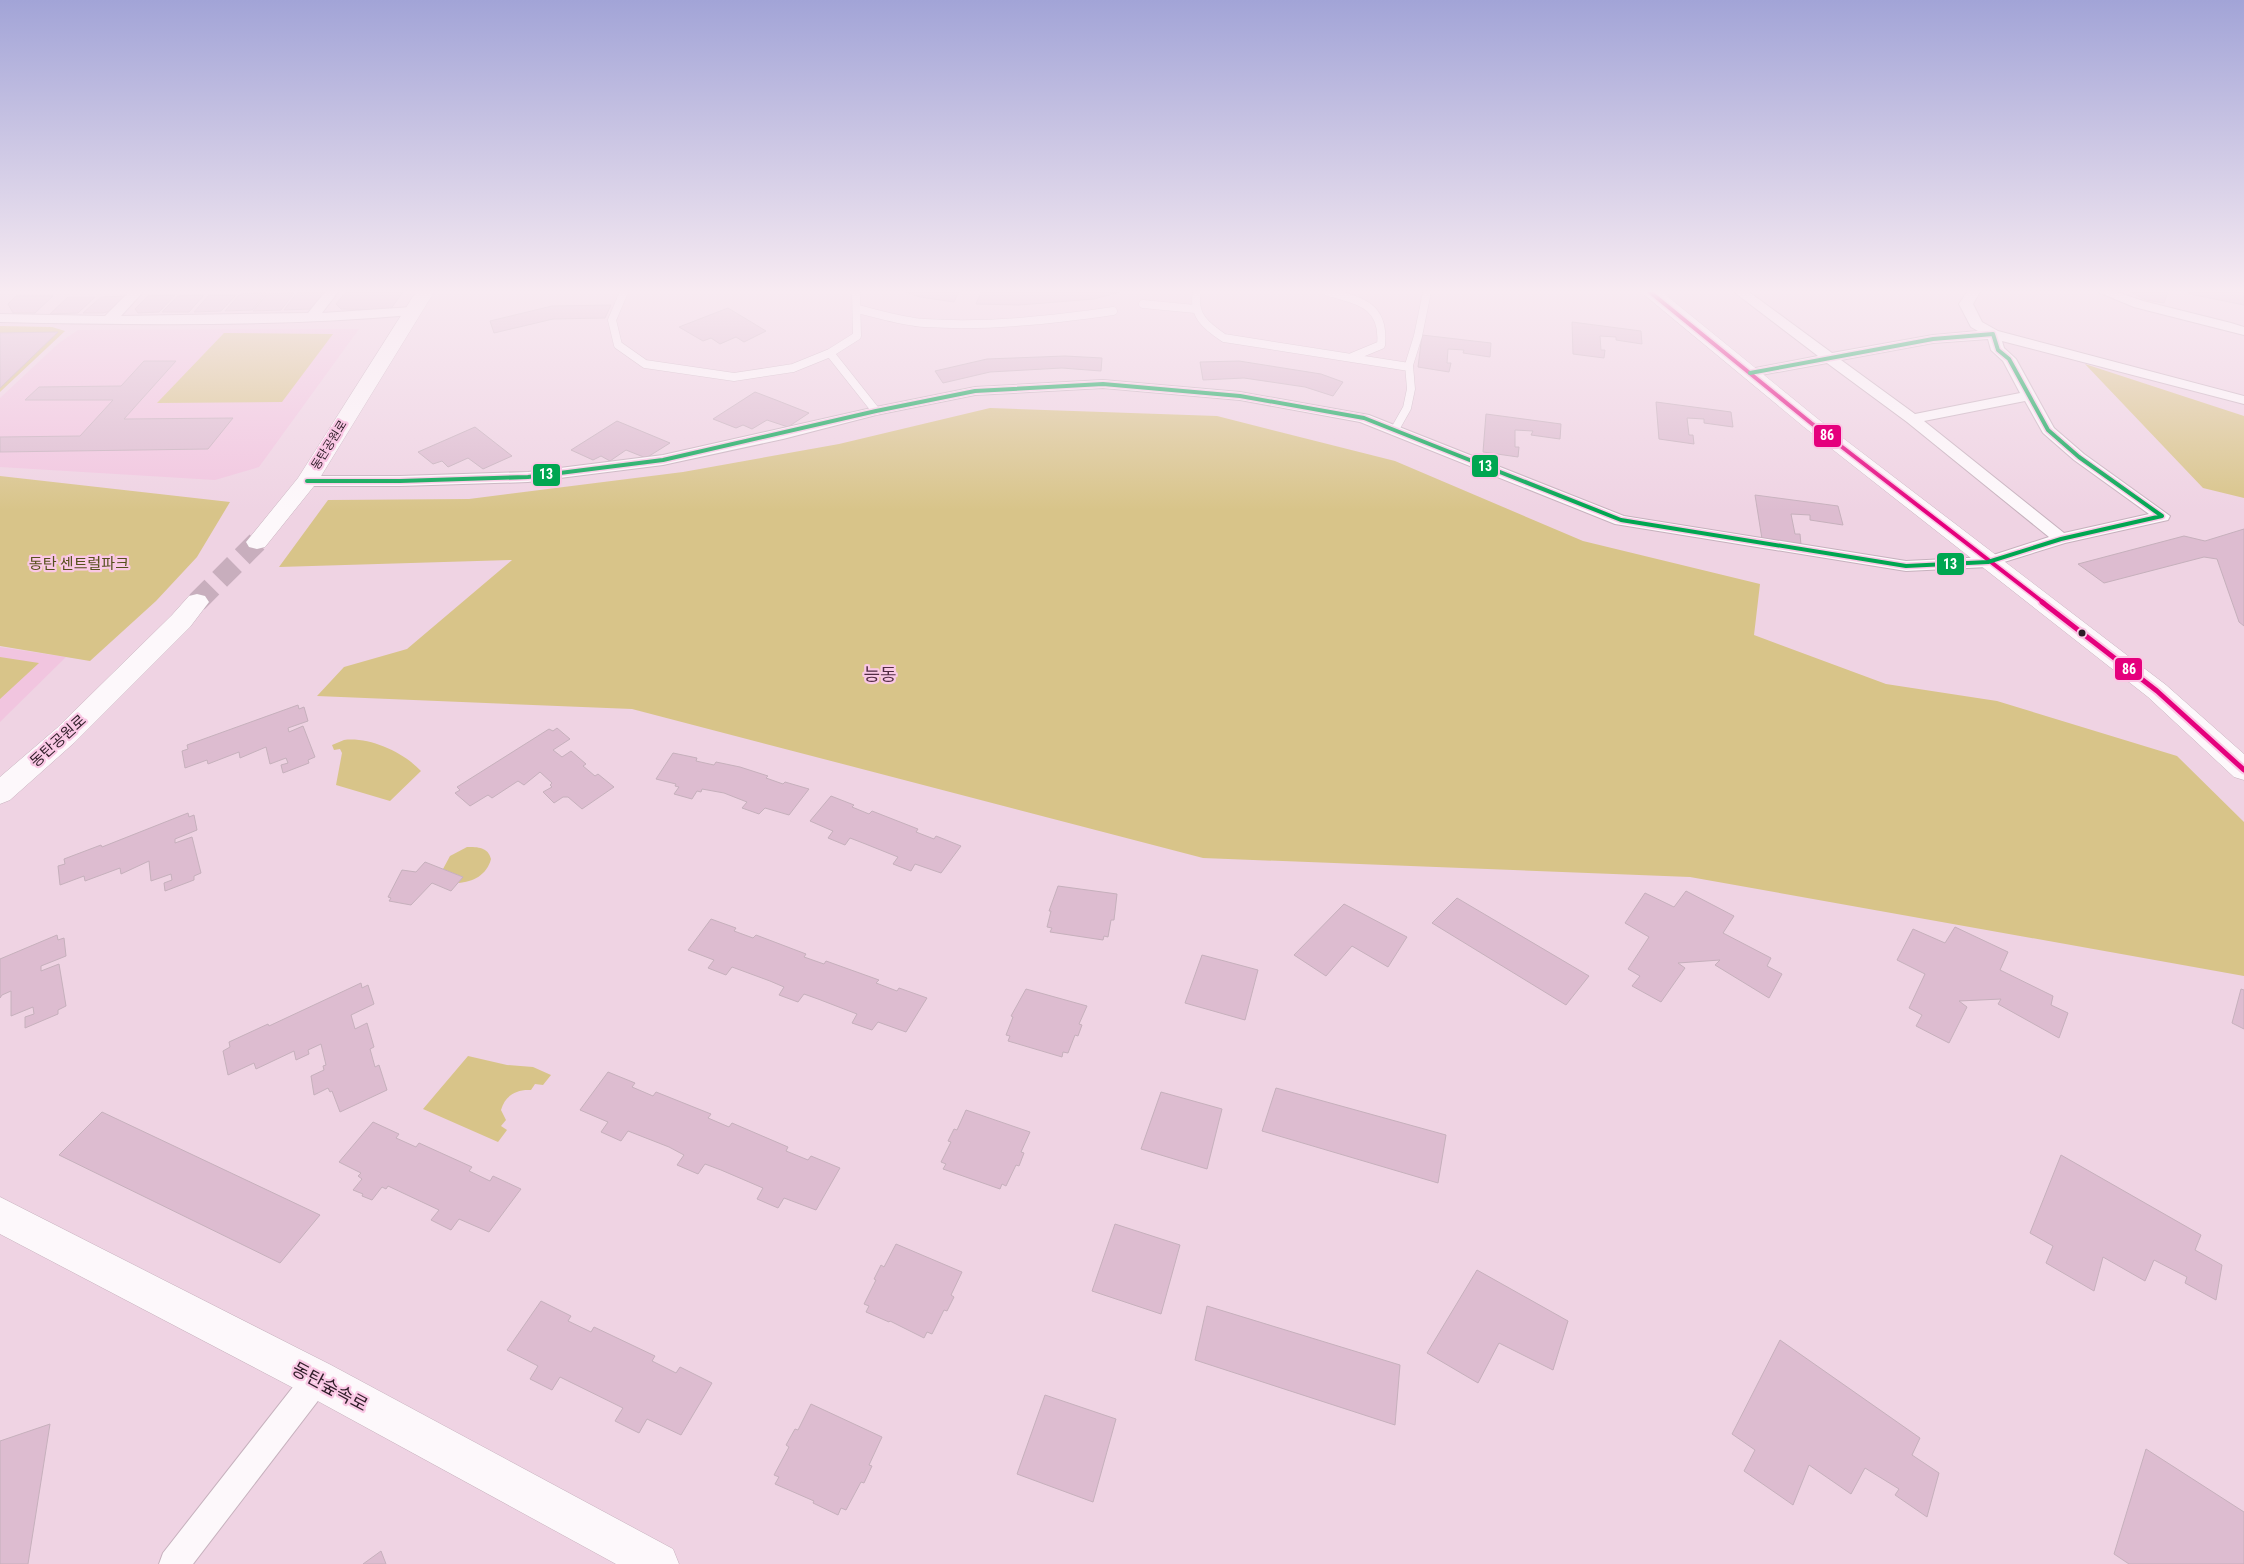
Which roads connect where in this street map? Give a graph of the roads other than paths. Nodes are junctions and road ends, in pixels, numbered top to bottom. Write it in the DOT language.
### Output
graph roads {
  1 [pos="379,365"];
  2 [pos="652,365"];
  3 [pos="801,365"];
  4 [pos="839,365"];
  5 [pos="1396,365"];
  6 [pos="1740,365"];
  7 [pos="1795,365"];
  8 [pos="1837,365"];
  9 [pos="2012,365"];
  10 [pos="2111,365"];
  11 [pos="1409,367"];
  12 [pos="1750,373"];
  13 [pos="2028,396"];
  14 [pos="2244,400"];
  15 [pos="876,411"];
  16 [pos="1912,419"];
  17 [pos="1394,430"];
  18 [pos="307,481"];
  19 [pos="2061,539"];
  20 [pos="257,542"];
  21 [pos="1988,562"];
  22 [pos="197,602"];
  23 [pos="2244,770"];
  24 [pos="0,793"];
  25 [pos="0,1215"];
  26 [pos="317,1379"];
  27 [pos="174,1564"];
  28 [pos="658,1564"];
  1 -- 18 [label="street, 동탄공원로"];
  2 -- 3 [label="lane"];
  4 -- 15 [label="lane"];
  5 -- 11 [label="lane"];
  6 -- 12 [label="street"];
  7 -- 12 [label="street"];
  8 -- 16 [label="street"];
  9 -- 13 [label="street"];
  10 -- 14 [label="street"];
  11 -- 17 [label="lane"];
  12 -- 21 [label="street"];
  13 -- 16 [label="street"];
  13 -- 19 [label="street"];
  15 -- 17 [label="street"];
  15 -- 18 [label="street"];
  16 -- 19 [label="street"];
  17 -- 21 [label="street"];
  18 -- 20 [label="street, 동탄공원로"];
  19 -- 21 [label="street"];
  21 -- 23 [label="street"];
  22 -- 24 [label="street, 동탄공원로"];
  25 -- 26 [label="street, 동탄숲속로"];
  26 -- 27 [label="street"];
  26 -- 28 [label="street, 동탄숲속로"];
}
